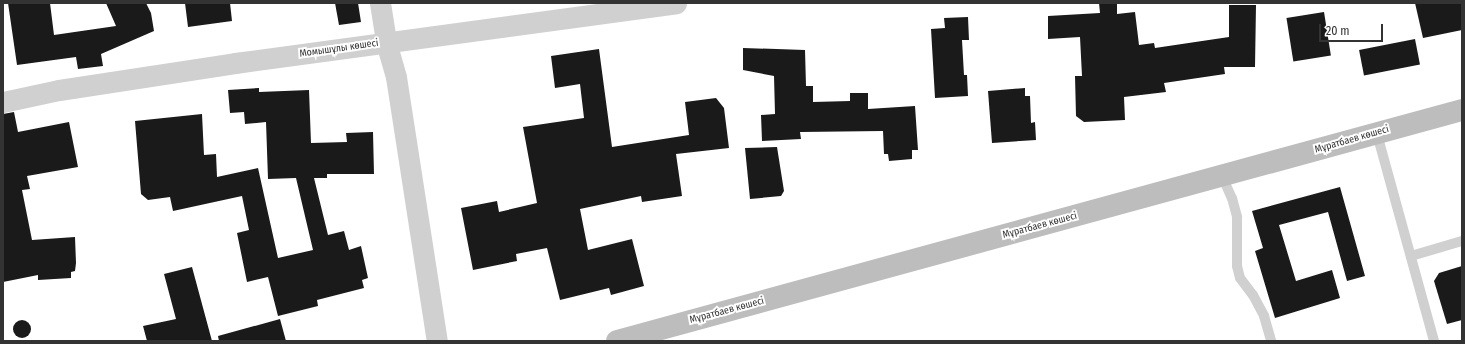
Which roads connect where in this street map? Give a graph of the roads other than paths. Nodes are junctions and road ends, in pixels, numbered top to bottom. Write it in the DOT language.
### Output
graph roads {
  1 [pos="380,3"];
  2 [pos="676,3"];
  3 [pos="386,42"];
  4 [pos="3,102"];
  5 [pos="1462,110"];
  6 [pos="1377,134"];
  7 [pos="1222,176"];
  8 [pos="1462,241"];
  9 [pos="1411,256"];
  10 [pos="437,341"];
  11 [pos="620,341"];
  12 [pos="1271,341"];
  13 [pos="1434,341"];
  1 -- 3 [label="street"];
  2 -- 3 [label="street, Момышұлы көшесі"];
  3 -- 4 [label="street, Момышұлы көшесі"];
  3 -- 10 [label="street"];
  5 -- 6 [label="street, Мұратбаев көшесі"];
  6 -- 7 [label="street, Мұратбаев көшесі"];
  6 -- 9 [label="lane"];
  7 -- 11 [label="street, Мұратбаев көшесі"];
  7 -- 12 [label="lane"];
  8 -- 9 [label="lane"];
  9 -- 13 [label="lane"];
}
